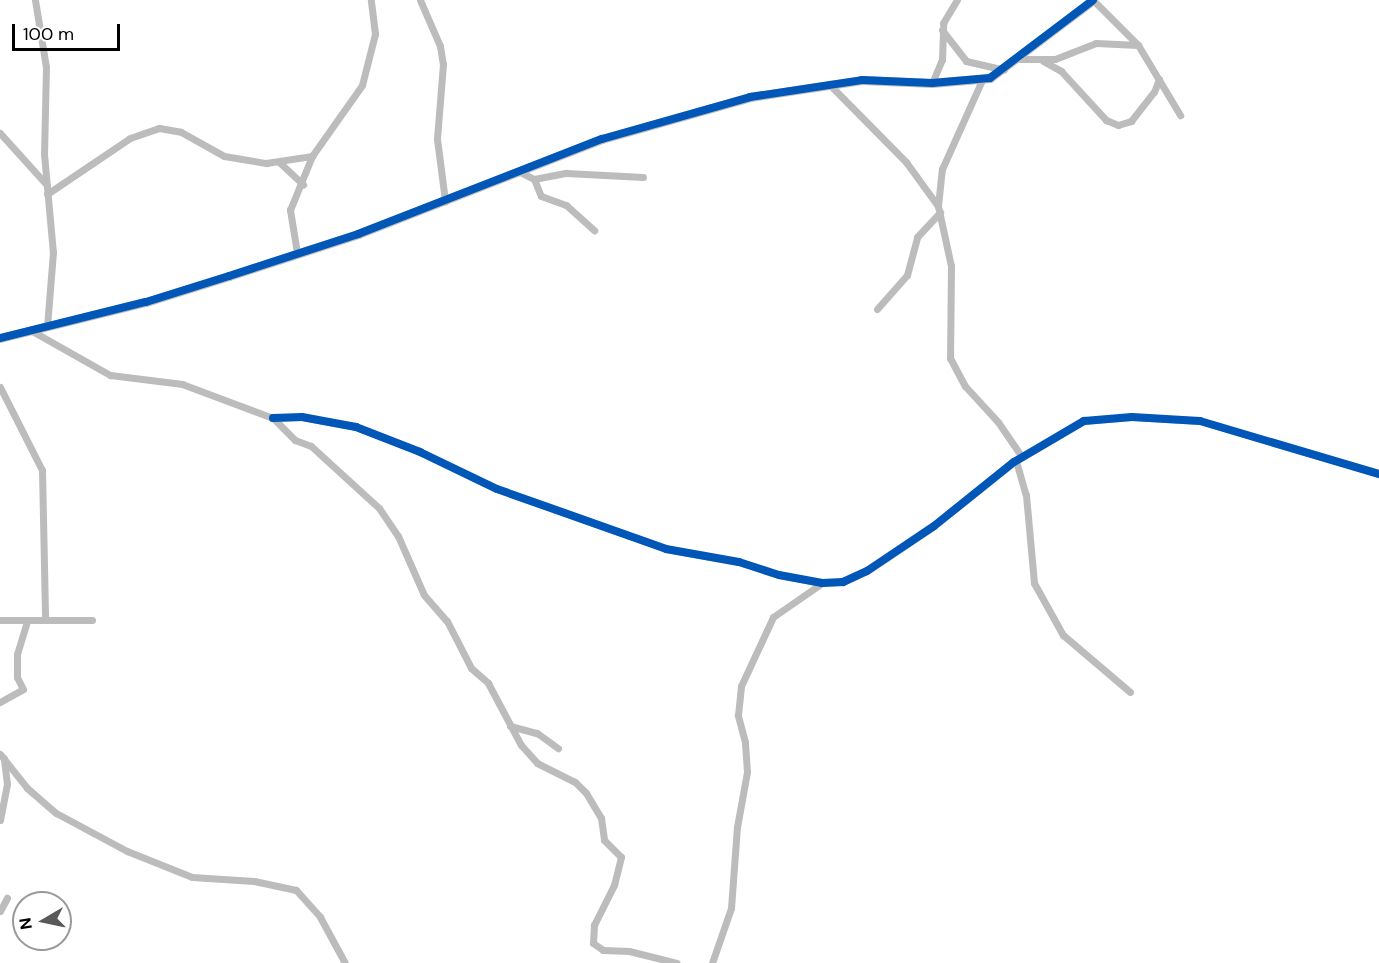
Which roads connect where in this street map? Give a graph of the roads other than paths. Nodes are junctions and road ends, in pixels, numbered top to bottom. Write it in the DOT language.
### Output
graph roads {
  1 [pos="35,0"];
  2 [pos="371,0"];
  3 [pos="420,0"];
  4 [pos="957,0"];
  5 [pos="1093,0"];
  6 [pos="942,30"];
  7 [pos="1138,45"];
  8 [pos="1017,59"];
  9 [pos="1043,61"];
  10 [pos="1004,70"];
  11 [pos="1158,79"];
  12 [pos="982,80"];
  13 [pos="932,83"];
  14 [pos="828,84"];
  15 [pos="1180,115"];
  16 [pos="0,133"];
  17 [pos="312,156"];
  18 [pos="279,162"];
  19 [pos="518,171"];
  20 [pos="643,177"];
  21 [pos="534,179"];
  22 [pos="45,184"];
  23 [pos="303,184"];
  24 [pos="47,194"];
  25 [pos="445,201"];
  26 [pos="939,209"];
  27 [pos="594,230"];
  28 [pos="297,254"];
  29 [pos="877,309"];
  30 [pos="47,326"];
  31 [pos="32,331"];
  32 [pos="0,338"];
  33 [pos="0,387"];
  34 [pos="273,418"];
  35 [pos="1019,459"];
  36 [pos="1379,474"];
  37 [pos="822,583"];
  38 [pos="45,619"];
  39 [pos="0,620"];
  40 [pos="92,620"];
  41 [pos="27,622"];
  42 [pos="1130,692"];
  43 [pos="0,702"];
  44 [pos="510,726"];
  45 [pos="558,748"];
  46 [pos="2,756"];
  47 [pos="0,820"];
  48 [pos="7,898"];
  49 [pos="0,911"];
  50 [pos="345,963"];
  51 [pos="677,963"];
  52 [pos="712,963"];
  1 -- 22 [label="street"];
  2 -- 17 [label="street"];
  3 -- 25 [label="street"];
  4 -- 6 [label="street"];
  5 -- 7 [label="street"];
  5 -- 8 [label="street"];
  6 -- 10 [label="street"];
  6 -- 13 [label="street"];
  7 -- 9 [label="street"];
  7 -- 11 [label="street"];
  8 -- 9 [label="street"];
  8 -- 10 [label="street"];
  9 -- 11 [label="street"];
  10 -- 12 [label="street"];
  11 -- 15 [label="street"];
  12 -- 13 [label="street"];
  12 -- 26 [label="street"];
  13 -- 14 [label="street"];
  14 -- 19 [label="street"];
  14 -- 26 [label="street"];
  16 -- 22 [label="street"];
  17 -- 18 [label="street"];
  17 -- 23 [label="street"];
  18 -- 23 [label="street"];
  18 -- 24 [label="street"];
  19 -- 21 [label="street"];
  19 -- 25 [label="street"];
  20 -- 21 [label="street"];
  21 -- 27 [label="street"];
  22 -- 24 [label="street"];
  23 -- 28 [label="street"];
  24 -- 30 [label="street"];
  25 -- 28 [label="street"];
  26 -- 29 [label="street"];
  26 -- 35 [label="street"];
  28 -- 30 [label="street"];
  30 -- 31 [label="street"];
  31 -- 32 [label="street"];
  31 -- 34 [label="street"];
  33 -- 38 [label="street"];
  34 -- 37 [label="street"];
  34 -- 44 [label="street"];
  35 -- 36 [label="street"];
  35 -- 37 [label="street"];
  35 -- 42 [label="street"];
  37 -- 52 [label="street"];
  38 -- 40 [label="street"];
  38 -- 41 [label="street"];
  39 -- 41 [label="street"];
  41 -- 43 [label="street"];
  44 -- 45 [label="street"];
  44 -- 51 [label="street"];
  46 -- 47 [label="street"];
  46 -- 50 [label="street"];
  48 -- 49 [label="street"];
}
